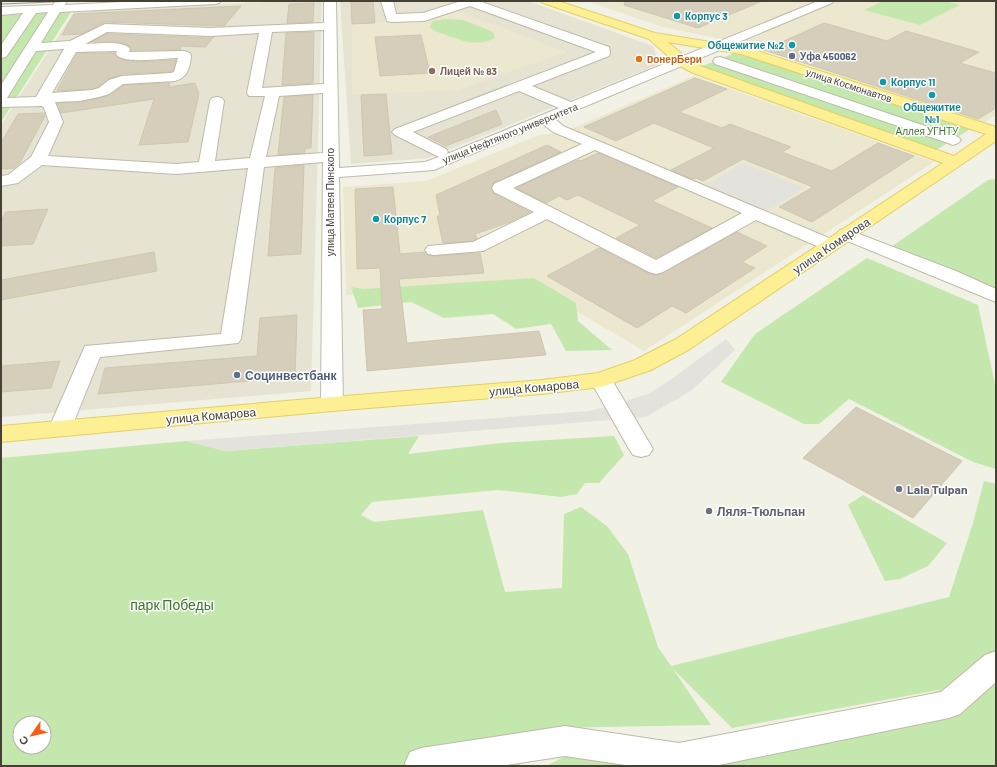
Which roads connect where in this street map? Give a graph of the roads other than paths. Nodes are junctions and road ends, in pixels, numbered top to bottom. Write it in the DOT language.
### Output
graph roads {
  1 [pos="215,1"];
  2 [pos="330,1"];
  3 [pos="387,1"];
  4 [pos="547,1"];
  5 [pos="828,1"];
  6 [pos="469,2"];
  7 [pos="59,5"];
  8 [pos="34,6"];
  9 [pos="8,7"];
  10 [pos="1,20"];
  11 [pos="330,26"];
  12 [pos="266,29"];
  13 [pos="652,36"];
  14 [pos="31,48"];
  15 [pos="73,48"];
  16 [pos="1,54"];
  17 [pos="718,54"];
  18 [pos="683,62"];
  19 [pos="520,86"];
  20 [pos="330,88"];
  21 [pos="273,92"];
  22 [pos="1,96"];
  23 [pos="46,97"];
  24 [pos="217,101"];
  25 [pos="1,103"];
  26 [pos="572,108"];
  27 [pos="546,119"];
  28 [pos="996,133"];
  29 [pos="953,140"];
  30 [pos="595,144"];
  31 [pos="440,152"];
  32 [pos="38,160"];
  33 [pos="956,162"];
  34 [pos="257,163"];
  35 [pos="330,165"];
  36 [pos="206,167"];
  37 [pos="1,181"];
  38 [pos="547,212"];
  39 [pos="755,213"];
  40 [pos="846,234"];
  41 [pos="830,245"];
  42 [pos="434,250"];
  43 [pos="996,296"];
  44 [pos="601,380"];
  45 [pos="332,404"];
  46 [pos="61,428"];
  47 [pos="1,434"];
  48 [pos="641,449"];
  49 [pos="996,664"];
  50 [pos="421,763"];
  1 -- 7 [label="street"];
  2 -- 11 [label="street, улица Матвея Пинского"];
  3 -- 6 [label="street"];
  4 -- 13 [label="main road, улица Космонавтов"];
  5 -- 17 [label="street, улица Нефтяного университета"];
  6 -- 19 [label="street"];
  7 -- 9 [label="street"];
  7 -- 14 [label="street"];
  8 -- 16 [label="street"];
  9 -- 10 [label="street"];
  11 -- 12 [label="street"];
  11 -- 20 [label="street, улица Матвея Пинского"];
  12 -- 15 [label="street"];
  12 -- 21 [label="street"];
  13 -- 17 [label="main road, улица Космонавтов"];
  13 -- 18 [label="main road, улица Космонавтов"];
  14 -- 15 [label="street"];
  14 -- 22 [label="street"];
  15 -- 23 [label="street"];
  15 -- 23 [label="street"];
  17 -- 18 [label="street, улица Нефтяного университета"];
  17 -- 28 [label="main road, улица Космонавтов"];
  17 -- 29 [label="street"];
  18 -- 26 [label="street, улица Нефтяного университета"];
  18 -- 33 [label="main road, улица Космонавтов"];
  19 -- 26 [label="street"];
  19 -- 31 [label="street"];
  20 -- 21 [label="street"];
  20 -- 35 [label="street, улица Матвея Пинского"];
  21 -- 34 [label="street"];
  23 -- 25 [label="street"];
  23 -- 32 [label="street"];
  24 -- 36 [label="street"];
  26 -- 27 [label="street, улица Нефтяного университета"];
  27 -- 30 [label="street"];
  27 -- 35 [label="street, улица Нефтяного университета"];
  28 -- 33 [label="main road, улица Комарова"];
  30 -- 38 [label="street"];
  30 -- 39 [label="street"];
  32 -- 36 [label="street, улица Нефтяного университета"];
  32 -- 37 [label="street"];
  33 -- 40 [label="main road, улица Комарова"];
  34 -- 35 [label="street, улица Нефтяного университета"];
  34 -- 36 [label="street, улица Нефтяного университета"];
  34 -- 46 [label="street"];
  35 -- 45 [label="street, улица Матвея Пинского"];
  38 -- 39 [label="street"];
  38 -- 42 [label="street"];
  39 -- 41 [label="street"];
  40 -- 41 [label="main road, улица Комарова"];
  40 -- 43 [label="street"];
  41 -- 44 [label="main road, улица Комарова"];
  44 -- 45 [label="main road, улица Комарова"];
  44 -- 48 [label="street"];
  45 -- 46 [label="main road, улица Комарова"];
  46 -- 47 [label="main road, улица Комарова"];
  49 -- 50 [label="street"];
}
